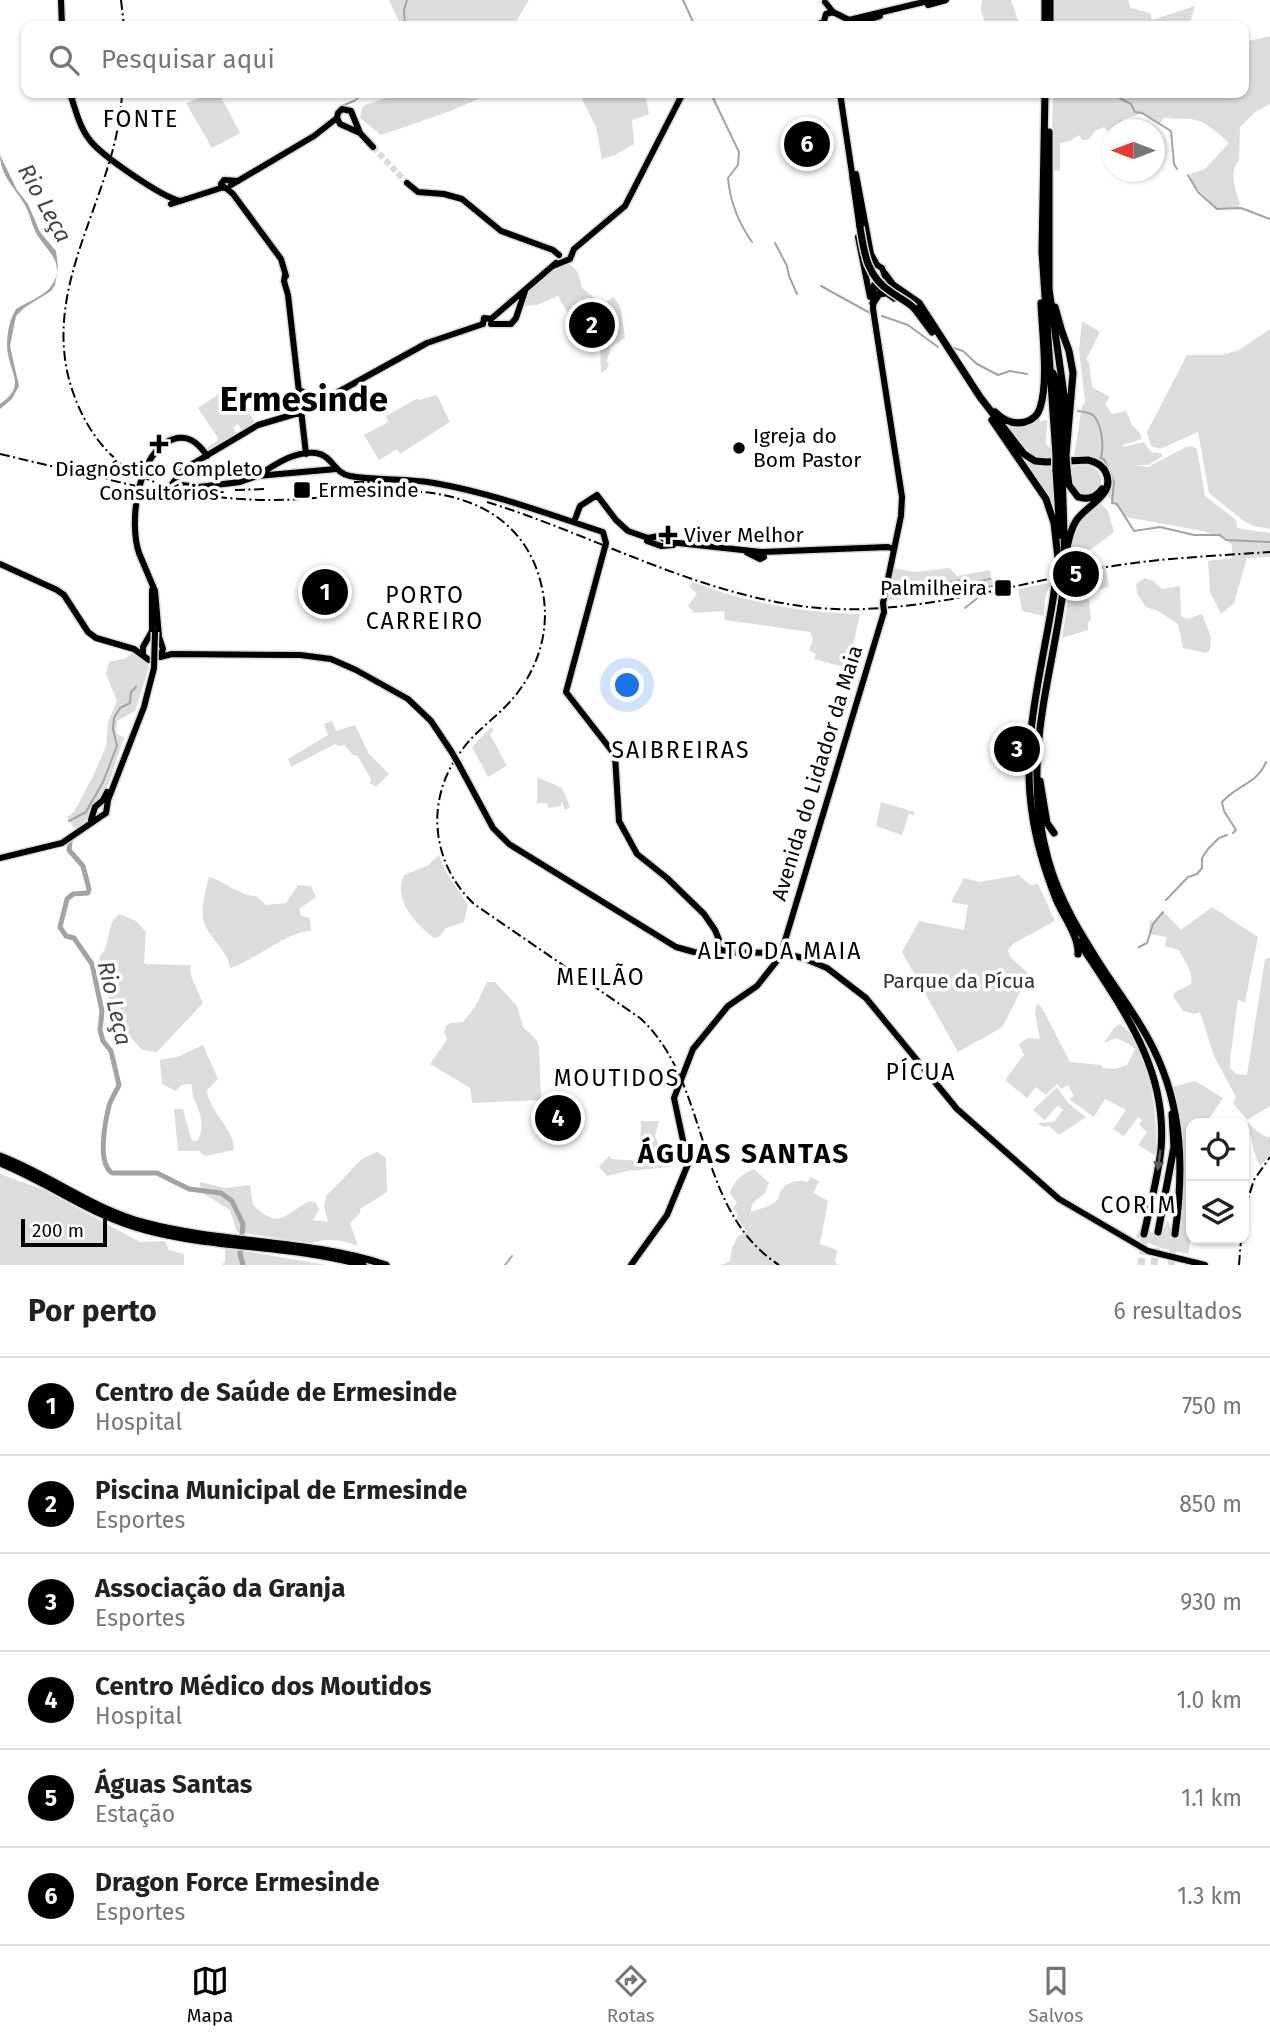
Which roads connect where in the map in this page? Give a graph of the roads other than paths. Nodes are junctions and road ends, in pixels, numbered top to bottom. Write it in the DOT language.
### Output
graph roads {
  1 [pos="61,0"];
  2 [pos="932,0"];
  3 [pos="946,0"];
  4 [pos="1047,0"];
  5 [pos="825,1"];
  6 [pos="827,18"];
  7 [pos="842,18"];
  8 [pos="62,21"];
  9 [pos="842,21"];
  10 [pos="863,21"];
  11 [pos="1048,21"];
  12 [pos="72,98"];
  13 [pos="680,98"];
  14 [pos="843,98"];
  15 [pos="843,98"];
  16 [pos="1047,98"];
  17 [pos="1047,98"];
  18 [pos="353,119"];
  19 [pos="341,122"];
  20 [pos="360,133"];
  21 [pos="373,147"];
  22 [pos="853,178"];
  23 [pos="407,183"];
  24 [pos="226,186"];
  25 [pos="859,197"];
  26 [pos="862,227"];
  27 [pos="566,253"];
  28 [pos="877,265"];
  29 [pos="865,272"];
  30 [pos="885,274"];
  31 [pos="1043,275"];
  32 [pos="873,284"];
  33 [pos="525,289"];
  34 [pos="886,293"];
  35 [pos="873,306"];
  36 [pos="491,322"];
  37 [pos="1058,330"];
  38 [pos="939,339"];
  39 [pos="968,379"];
  40 [pos="299,390"];
  41 [pos="1068,400"];
  42 [pos="321,401"];
  43 [pos="302,412"];
  44 [pos="1002,435"];
  45 [pos="1060,453"];
  46 [pos="306,454"];
  47 [pos="207,456"];
  48 [pos="336,469"];
  49 [pos="1062,470"];
  50 [pos="269,472"];
  51 [pos="574,522"];
  52 [pos="894,549"];
  53 [pos="1066,553"];
  54 [pos="1058,558"];
  55 [pos="0,564"];
  56 [pos="1061,566"];
  57 [pos="152,584"];
  58 [pos="146,650"];
  59 [pos="161,652"];
  60 [pos="1039,699"];
  61 [pos="142,707"];
  62 [pos="1037,712"];
  63 [pos="1036,767"];
  64 [pos="104,804"];
  65 [pos="98,814"];
  66 [pos="1054,834"];
  67 [pos="0,858"];
  68 [pos="1054,859"];
  69 [pos="1064,901"];
  70 [pos="1071,930"];
  71 [pos="723,952"];
  72 [pos="781,953"];
  73 [pos="1078,954"];
  74 [pos="1123,1020"];
  75 [pos="1140,1038"];
  76 [pos="1168,1085"];
  77 [pos="0,1156"];
  78 [pos="0,1163"];
  79 [pos="1158,1232"];
  80 [pos="1144,1234"];
  81 [pos="1175,1234"];
  82 [pos="204,1237"];
  83 [pos="259,1244"];
  84 [pos="363,1265"];
  85 [pos="386,1265"];
  86 [pos="631,1265"];
  87 [pos="1205,1265"];
  1 -- 8 [label="main road"];
  2 -- 7 [label="main road"];
  3 -- 10 [label="main road"];
  4 -- 11 [label="highway"];
  5 -- 6 [label="main road"];
  6 -- 7 [label="main road"];
  7 -- 9 [label="main road"];
  12 -- 24 [label="main road"];
  13 -- 27 [label="main road"];
  14 -- 22 [label="main road"];
  15 -- 25 [label="main road"];
  16 -- 31 [label="highway"];
  17 -- 37 [label="highway"];
  18 -- 19 [label="main road"];
  18 -- 19 [label="main road"];
  18 -- 20 [label="main road"];
  19 -- 20 [label="main road"];
  19 -- 24 [label="main road"];
  20 -- 21 [label="main road"];
  22 -- 26 [label="highway"];
  22 -- 29 [label="main road"];
  23 -- 27 [label="main road"];
  24 -- 40 [label="main road"];
  25 -- 26 [label="highway"];
  25 -- 28 [label="main road"];
  26 -- 38 [label="highway, bridge"];
  27 -- 33 [label="main road"];
  28 -- 29 [label="main road"];
  28 -- 30 [label="main road"];
  29 -- 32 [label="main road"];
  30 -- 32 [label="main road"];
  30 -- 38 [label="highway"];
  31 -- 39 [label="highway"];
  31 -- 45 [label="highway"];
  32 -- 34 [label="highway"];
  32 -- 35 [label="main road, Avenida do Lidador da Maia"];
  33 -- 36 [label="main road"];
  33 -- 36 [label="main road"];
  34 -- 35 [label="highway"];
  34 -- 38 [label="highway"];
  35 -- 52 [label="main road, Avenida do Lidador da Maia"];
  36 -- 42 [label="main road"];
  37 -- 41 [label="highway"];
  37 -- 41 [label="highway"];
  38 -- 39 [label="highway"];
  38 -- 44 [label="highway"];
  39 -- 53 [label="highway"];
  40 -- 42 [label="main road"];
  40 -- 43 [label="main road"];
  41 -- 45 [label="highway"];
  42 -- 43 [label="main road"];
  43 -- 46 [label="main road"];
  43 -- 47 [label="main road"];
  44 -- 49 [label="highway"];
  44 -- 54 [label="highway"];
  45 -- 49 [label="highway, bridge"];
  46 -- 48 [label="main road"];
  46 -- 50 [label="main road"];
  47 -- 50 [label="main road"];
  47 -- 57 [label="main road, bridge"];
  48 -- 50 [label="main road"];
  48 -- 51 [label="main road"];
  49 -- 53 [label="highway"];
  49 -- 54 [label="highway"];
  51 -- 52 [label="main road"];
  51 -- 71 [label="main road"];
  52 -- 72 [label="main road, Avenida do Lidador da Maia, bridge"];
  53 -- 56 [label="highway"];
  54 -- 56 [label="highway"];
  55 -- 58 [label="main road"];
  56 -- 60 [label="highway, bridge"];
  56 -- 60 [label="highway, bridge"];
  57 -- 58 [label="main road"];
  57 -- 59 [label="main road"];
  57 -- 61 [label="main road, bridge"];
  58 -- 59 [label="main road"];
  58 -- 59 [label="main road"];
  58 -- 61 [label="main road"];
  59 -- 61 [label="main road"];
  59 -- 71 [label="main road, bridge"];
  60 -- 62 [label="highway"];
  61 -- 64 [label="main road"];
  62 -- 63 [label="highway"];
  62 -- 70 [label="highway"];
  63 -- 66 [label="highway"];
  63 -- 69 [label="highway"];
  64 -- 65 [label="main road"];
  64 -- 65 [label="main road"];
  65 -- 67 [label="main road"];
  68 -- 69 [label="highway"];
  69 -- 76 [label="highway"];
  70 -- 73 [label="highway"];
  70 -- 75 [label="highway"];
  71 -- 72 [label="main road"];
  72 -- 86 [label="main road, Avenida do Lidador da Maia"];
  72 -- 87 [label="main road"];
  74 -- 75 [label="highway"];
  75 -- 80 [label="highway, one-way"];
  76 -- 79 [label="highway"];
  76 -- 81 [label="highway"];
  77 -- 82 [label="highway"];
  78 -- 82 [label="highway"];
  82 -- 83 [label="highway"];
  83 -- 84 [label="highway"];
  83 -- 85 [label="highway"];
}
